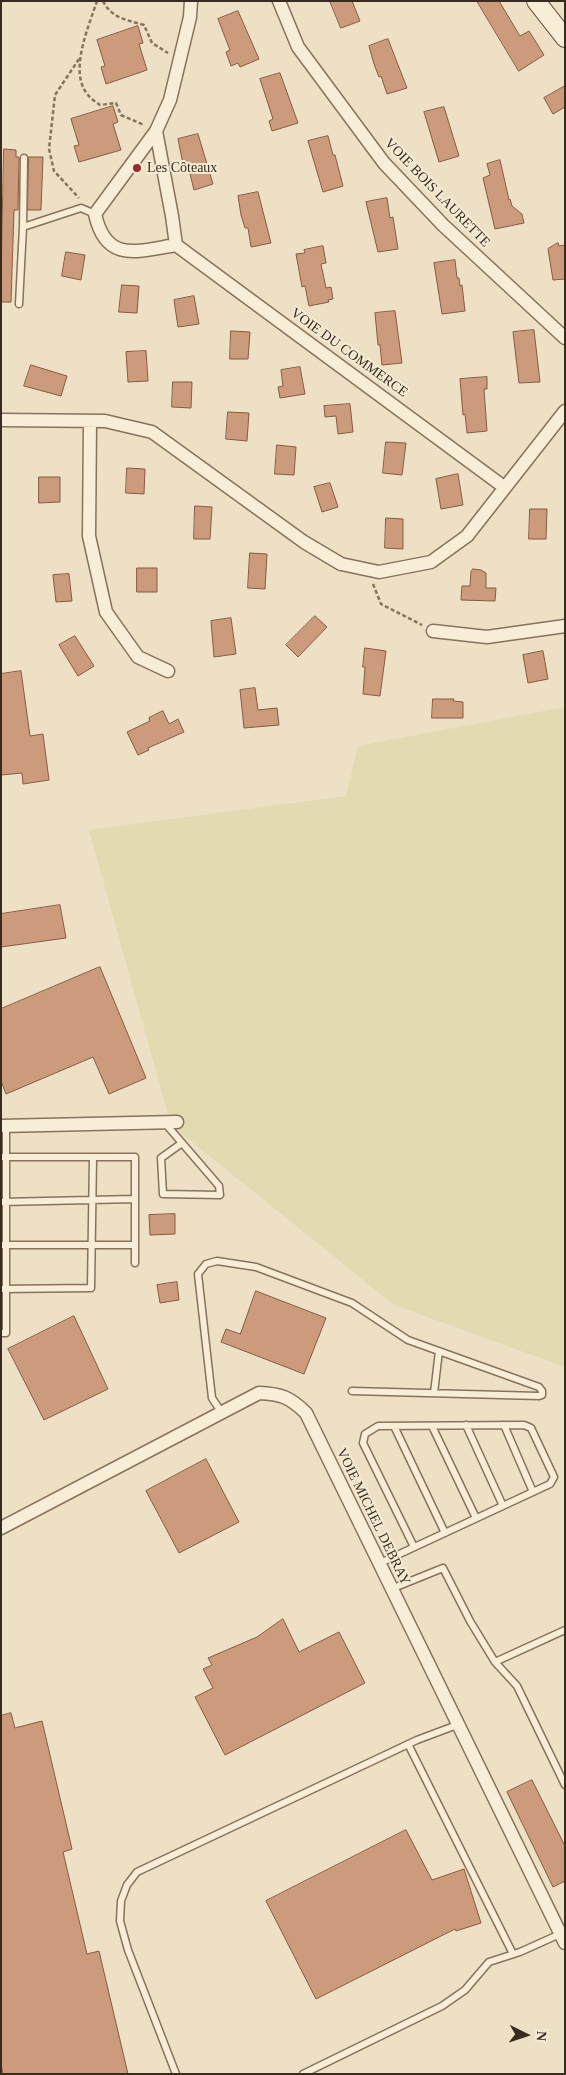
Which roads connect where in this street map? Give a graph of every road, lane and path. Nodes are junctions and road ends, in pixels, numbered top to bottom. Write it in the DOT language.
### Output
graph roads {
  1 [pos="97,1"];
  2 [pos="103,1"];
  3 [pos="191,1"];
  4 [pos="279,1"];
  5 [pos="536,1"];
  6 [pos="565,38"];
  7 [pos="79,57"];
  8 [pos="180,60"];
  9 [pos="156,131"];
  10 [pos="24,158"];
  11 [pos="81,208"];
  12 [pos="95,214"];
  13 [pos="23,227"];
  14 [pos="176,245"];
  15 [pos="19,304"];
  16 [pos="565,338"];
  17 [pos="565,411"];
  18 [pos="1,420"];
  19 [pos="90,420"];
  20 [pos="504,487"];
  21 [pos="366,569"];
  22 [pos="565,626"];
  23 [pos="433,631"];
  24 [pos="168,671"];
  25 [pos="164,1122"];
  26 [pos="177,1122"];
  27 [pos="4,1126"];
  28 [pos="182,1143"];
  29 [pos="93,1157"];
  30 [pos="4,1158"];
  31 [pos="135,1199"];
  32 [pos="92,1200"];
  33 [pos="4,1202"];
  34 [pos="4,1245"];
  35 [pos="91,1245"];
  36 [pos="135,1245"];
  37 [pos="135,1263"];
  38 [pos="4,1289"];
  39 [pos="1,1333"];
  40 [pos="438,1351"];
  41 [pos="352,1392"];
  42 [pos="434,1393"];
  43 [pos="222,1413"];
  44 [pos="466,1425"];
  45 [pos="504,1425"];
  46 [pos="394,1426"];
  47 [pos="432,1426"];
  48 [pos="533,1492"];
  49 [pos="503,1506"];
  50 [pos="476,1518"];
  51 [pos="1,1528"];
  52 [pos="445,1533"];
  53 [pos="414,1547"];
  54 [pos="378,1564"];
  55 [pos="391,1589"];
  56 [pos="565,1630"];
  57 [pos="495,1662"];
  58 [pos="457,1725"];
  59 [pos="408,1744"];
  60 [pos="565,1785"];
  61 [pos="562,1939"];
  62 [pos="513,1954"];
  63 [pos="176,2074"];
  64 [pos="303,2074"];
  1 -- 7 [label="path"];
  2 -- 8 [label="path"];
  3 -- 8 [label="street"];
  4 -- 16 [label="street, VOIE BOIS LAURETTE"];
  5 -- 6 [label="main road"];
  7 -- 9 [label="path"];
  7 -- 11 [label="path"];
  8 -- 9 [label="street"];
  9 -- 12 [label="street"];
  9 -- 14 [label="street"];
  10 -- 13 [label="lane"];
  11 -- 12 [label="lane"];
  11 -- 13 [label="lane"];
  12 -- 14 [label="street"];
  13 -- 15 [label="lane"];
  14 -- 20 [label="street, VOIE DU COMMERCE"];
  17 -- 20 [label="street"];
  18 -- 19 [label="street"];
  19 -- 21 [label="street"];
  19 -- 24 [label="street"];
  20 -- 21 [label="street"];
  21 -- 23 [label="path"];
  22 -- 23 [label="street"];
  25 -- 26 [label="street"];
  25 -- 27 [label="street"];
  25 -- 28 [label="lane"];
  27 -- 30 [label="lane"];
  28 -- 28 [label="lane"];
  29 -- 30 [label="lane"];
  29 -- 31 [label="lane"];
  29 -- 32 [label="lane"];
  30 -- 33 [label="lane"];
  31 -- 32 [label="lane"];
  31 -- 36 [label="lane"];
  32 -- 33 [label="lane"];
  32 -- 35 [label="lane"];
  33 -- 34 [label="lane"];
  34 -- 35 [label="lane"];
  34 -- 38 [label="lane"];
  35 -- 36 [label="lane"];
  35 -- 38 [label="lane"];
  36 -- 37 [label="lane"];
  38 -- 39 [label="lane"];
  40 -- 42 [label="lane"];
  40 -- 42 [label="lane"];
  40 -- 43 [label="lane"];
  41 -- 42 [label="lane"];
  43 -- 51 [label="street, VOIE MICHEL DEBRAY"];
  43 -- 54 [label="street, VOIE MICHEL DEBRAY"];
  44 -- 45 [label="lane"];
  44 -- 47 [label="lane"];
  44 -- 49 [label="lane"];
  45 -- 48 [label="lane"];
  45 -- 48 [label="lane"];
  46 -- 47 [label="lane"];
  46 -- 52 [label="lane"];
  46 -- 53 [label="lane"];
  47 -- 50 [label="lane"];
  48 -- 49 [label="lane"];
  49 -- 50 [label="lane"];
  50 -- 52 [label="lane"];
  52 -- 53 [label="lane"];
  53 -- 54 [label="lane"];
  54 -- 55 [label="street, VOIE MICHEL DEBRAY"];
  55 -- 57 [label="lane"];
  55 -- 58 [label="street, VOIE MICHEL DEBRAY"];
  56 -- 57 [label="lane"];
  57 -- 60 [label="lane"];
  58 -- 59 [label="lane"];
  58 -- 61 [label="street, VOIE MICHEL DEBRAY"];
  59 -- 62 [label="lane"];
  59 -- 63 [label="lane"];
  61 -- 62 [label="lane"];
  62 -- 64 [label="lane"];
}
